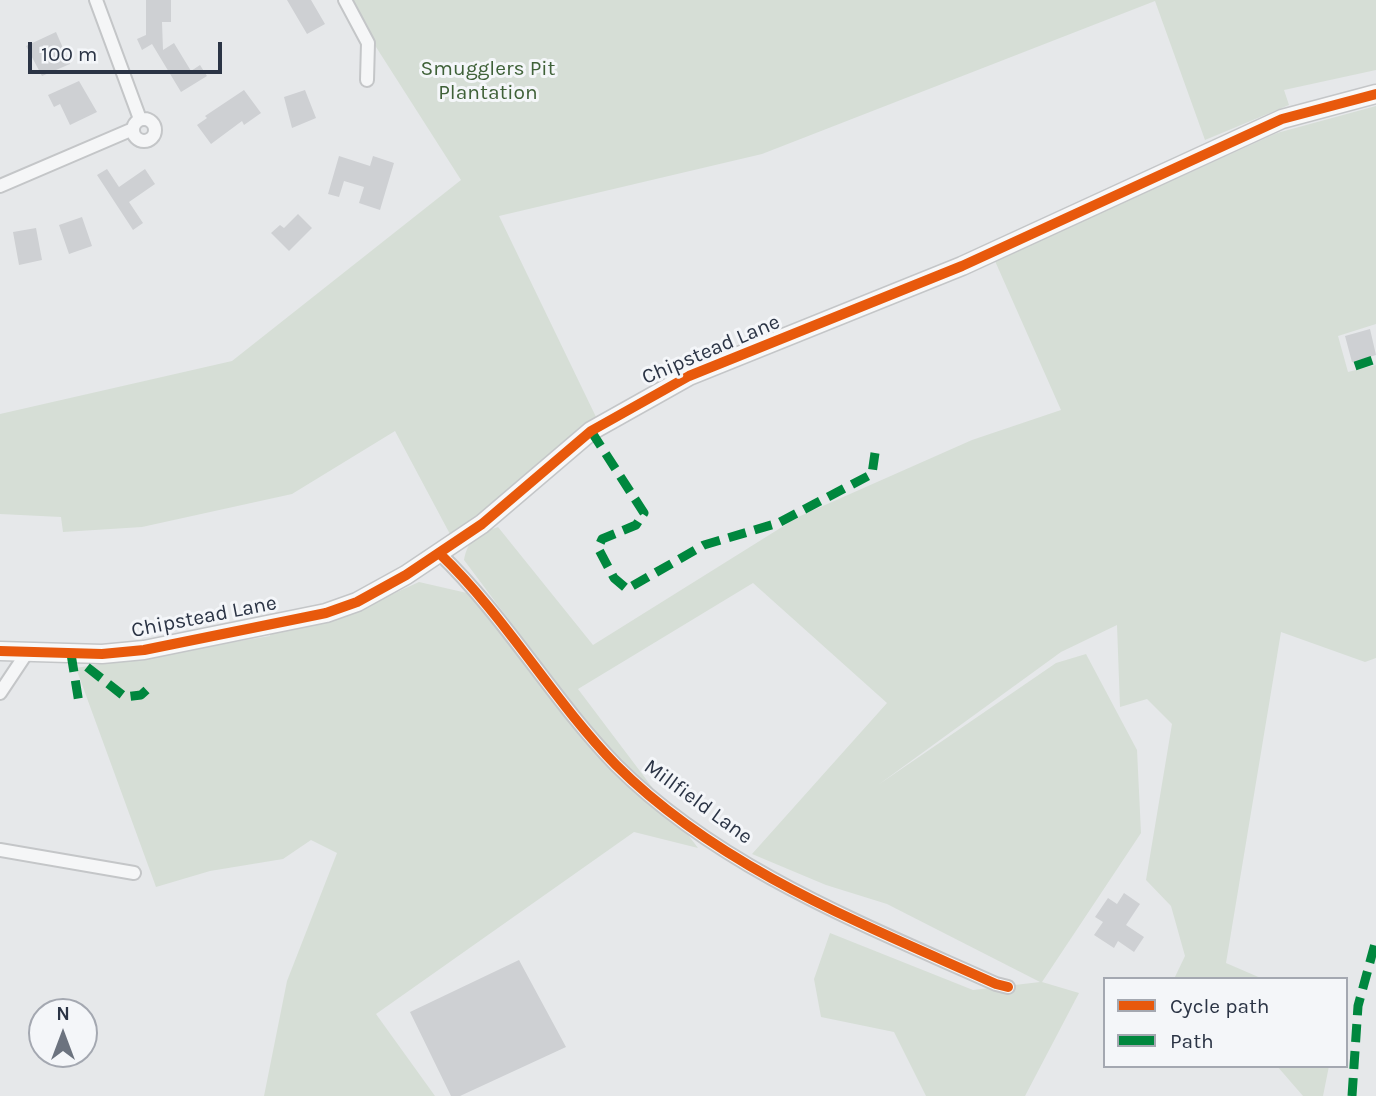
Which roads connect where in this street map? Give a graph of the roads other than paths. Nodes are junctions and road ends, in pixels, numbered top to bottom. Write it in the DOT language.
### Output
graph roads {
  1 [pos="96,0"];
  2 [pos="345,0"];
  3 [pos="367,80"];
  4 [pos="1376,94"];
  5 [pos="0,186"];
  6 [pos="439,553"];
  7 [pos="0,651"];
  8 [pos="26,653"];
  9 [pos="0,693"];
  10 [pos="0,850"];
  11 [pos="134,873"];
  12 [pos="1008,987"];
  1 -- 5 [label="street"];
  2 -- 3 [label="street"];
  4 -- 6 [label="street, Chipstead Lane"];
  6 -- 8 [label="street, Chipstead Lane"];
  6 -- 12 [label="street, Millfield Lane"];
  7 -- 8 [label="street, Chipstead Lane"];
  8 -- 9 [label="street"];
  10 -- 11 [label="street"];
}
